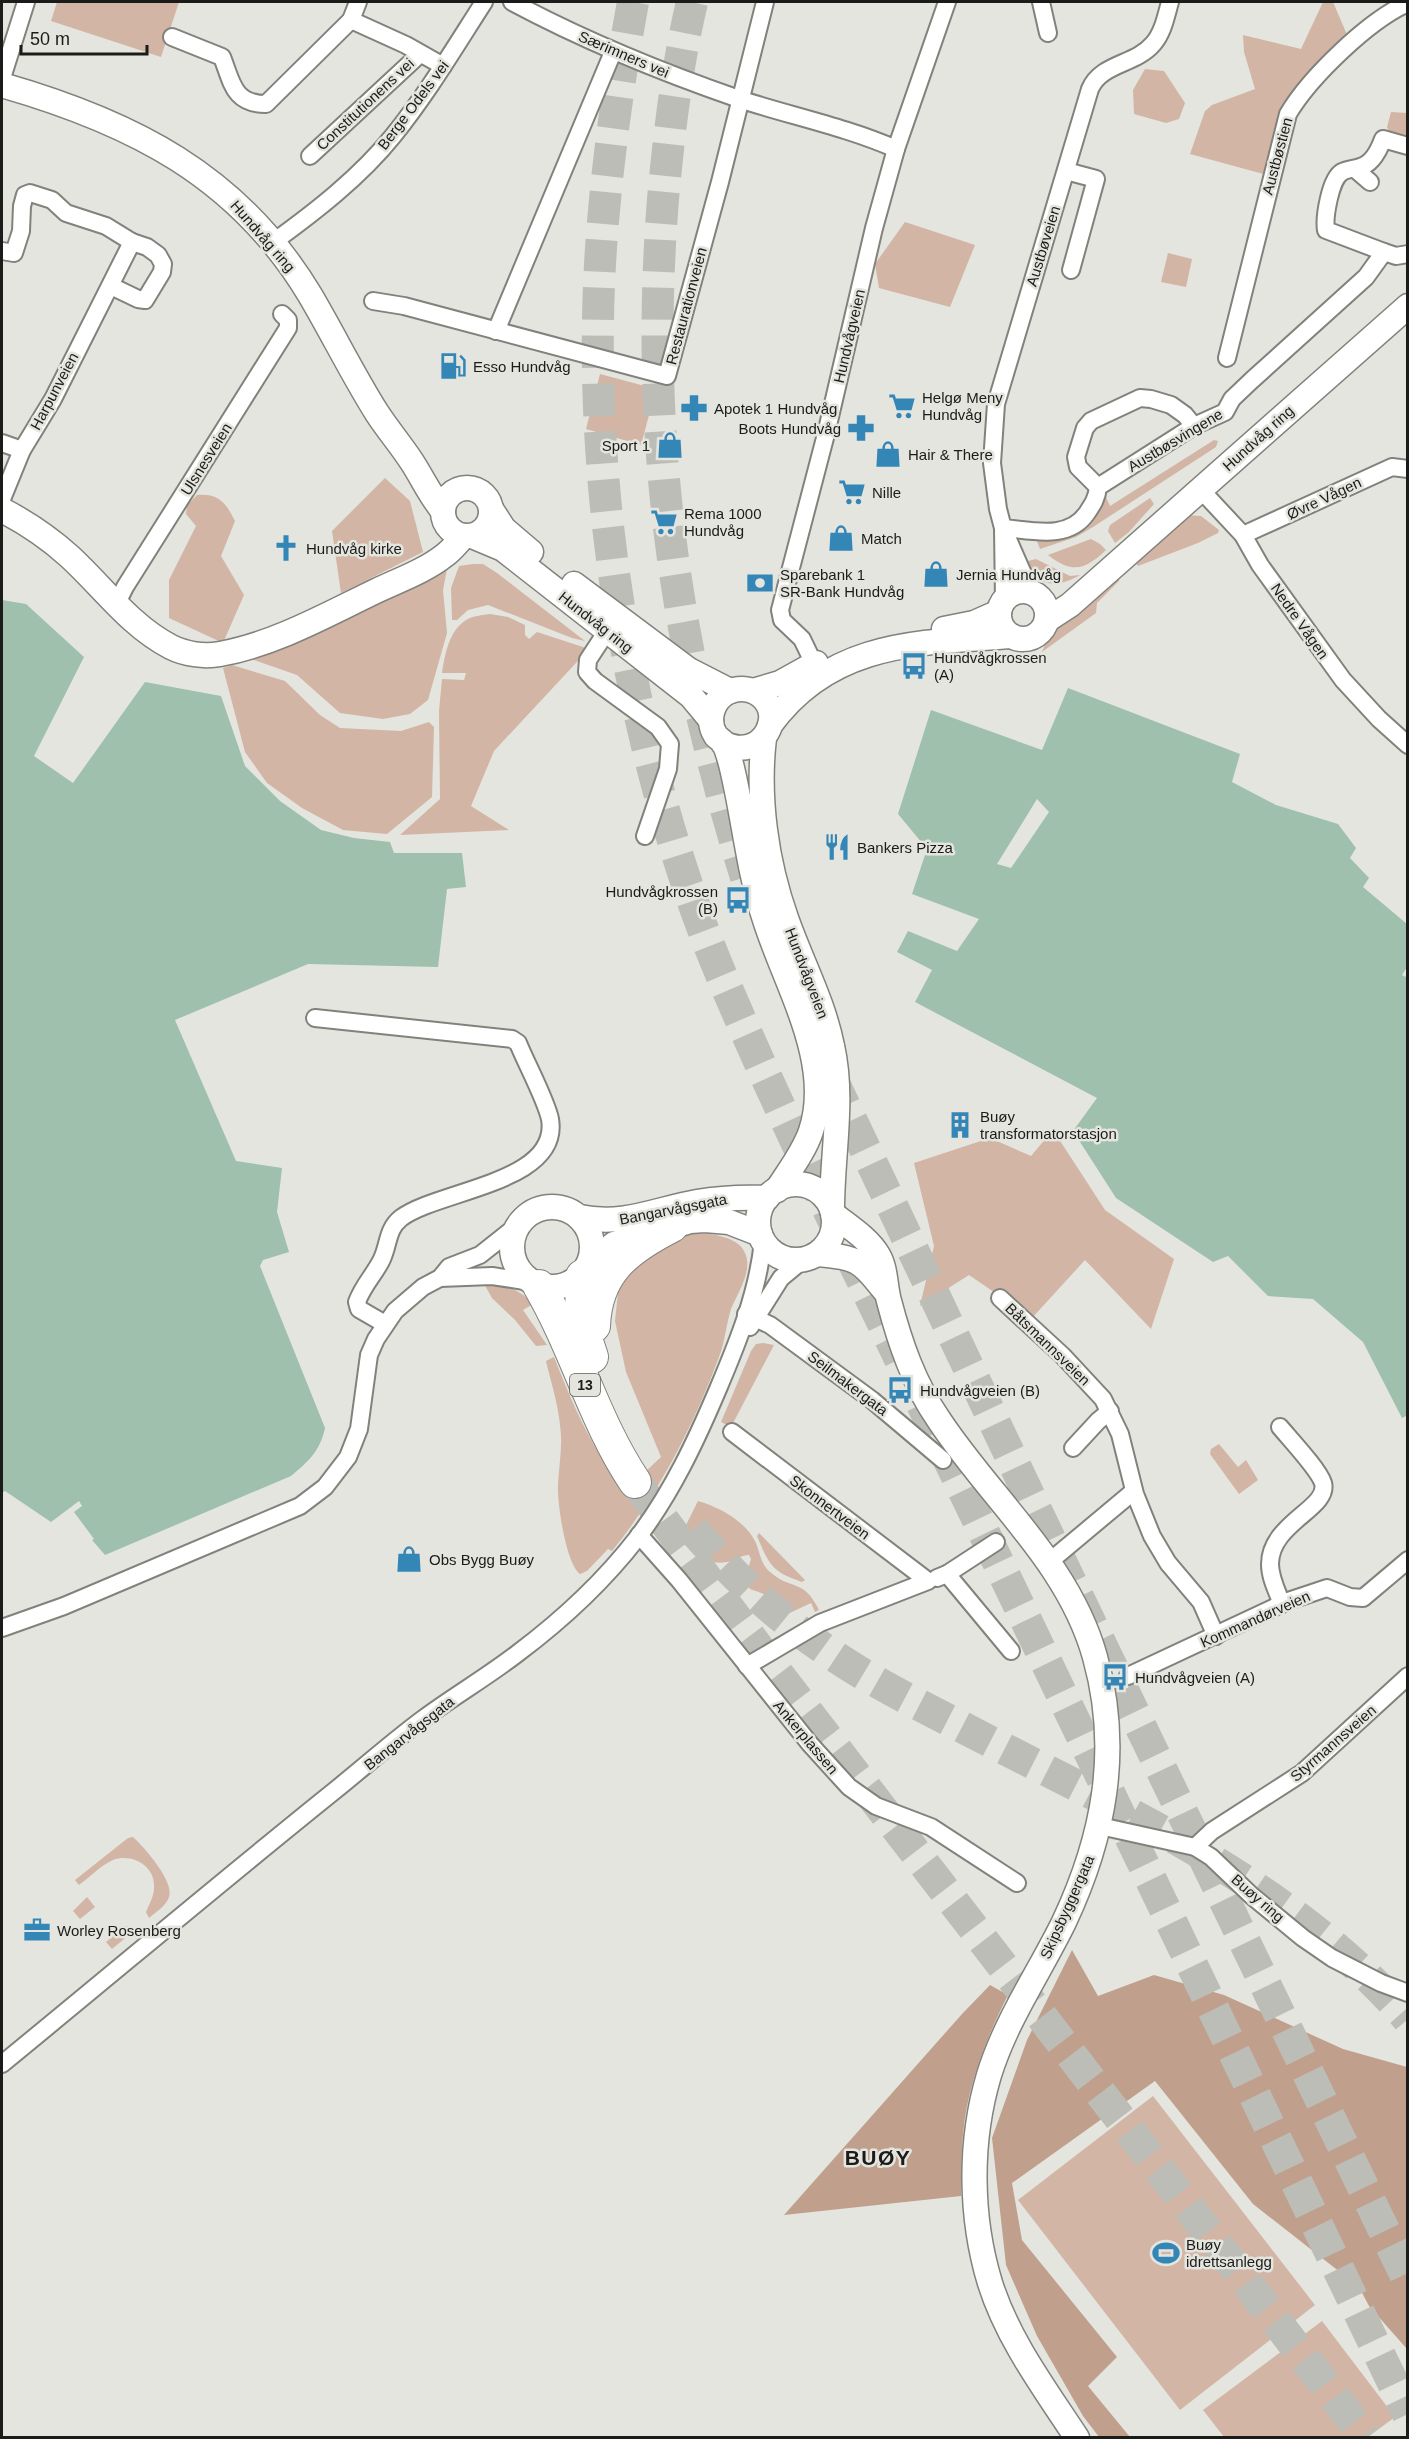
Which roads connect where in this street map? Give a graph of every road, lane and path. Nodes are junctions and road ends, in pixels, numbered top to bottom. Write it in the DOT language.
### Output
graph roads {
  1 [pos="26,2"];
  2 [pos="358,2"];
  3 [pos="484,2"];
  4 [pos="512,2"];
  5 [pos="765,2"];
  6 [pos="946,2"];
  7 [pos="1041,2"];
  8 [pos="1170,2"];
  9 [pos="1407,3"];
  10 [pos="351,20"];
  11 [pos="1048,33"];
  12 [pos="172,37"];
  13 [pos="614,52"];
  14 [pos="420,54"];
  15 [pos="443,66"];
  16 [pos="2,78"];
  17 [pos="2,85"];
  18 [pos="740,99"];
  19 [pos="1407,146"];
  20 [pos="896,148"];
  21 [pos="310,156"];
  22 [pos="1355,169"];
  23 [pos="1066,171"];
  24 [pos="1370,182"];
  25 [pos="132,242"];
  26 [pos="272,243"];
  27 [pos="2,251"];
  28 [pos="1384,252"];
  29 [pos="1407,254"];
  30 [pos="1071,270"];
  31 [pos="111,286"];
  32 [pos="373,301"];
  33 [pos="1407,306"];
  34 [pos="282,314"];
  35 [pos="496,331"];
  36 [pos="1227,358"];
  37 [pos="1194,426"];
  38 [pos="2,443"];
  39 [pos="22,450"];
  40 [pos="412,462"];
  41 [pos="1407,469"];
  42 [pos="1098,487"];
  43 [pos="459,490"];
  44 [pos="1201,490"];
  45 [pos="2,498"];
  46 [pos="491,509"];
  47 [pos="2,510"];
  48 [pos="444,515"];
  49 [pos="1002,528"];
  50 [pos="1242,535"];
  51 [pos="468,536"];
  52 [pos="421,570"];
  53 [pos="1107,570"];
  54 [pos="1034,593"];
  55 [pos="117,605"];
  56 [pos="1001,606"];
  57 [pos="1047,620"];
  58 [pos="608,631"];
  59 [pos="1011,636"];
  60 [pos="814,664"];
  61 [pos="741,691"];
  62 [pos="711,720"];
  63 [pos="767,732"];
  64 [pos="723,743"];
  65 [pos="1407,745"];
  66 [pos="645,836"];
  67 [pos="315,1018"];
  68 [pos="772,1194"];
  69 [pos="832,1211"];
  70 [pos="579,1217"];
  71 [pos="518,1225"];
  72 [pos="672,1226"];
  73 [pos="761,1237"];
  74 [pos="811,1256"];
  75 [pos="585,1271"];
  76 [pos="440,1278"];
  77 [pos="535,1284"];
  78 [pos="886,1293"];
  79 [pos="1000,1298"];
  80 [pos="751,1316"];
  81 [pos="385,1324"];
  82 [pos="598,1372"];
  83 [pos="1110,1411"];
  84 [pos="1280,1427"];
  85 [pos="732,1432"];
  86 [pos="1073,1448"];
  87 [pos="943,1460"];
  88 [pos="1134,1491"];
  89 [pos="639,1535"];
  90 [pos="996,1542"];
  91 [pos="1407,1560"];
  92 [pos="1049,1562"];
  93 [pos="947,1574"];
  94 [pos="928,1581"];
  95 [pos="1282,1604"];
  96 [pos="2,1628"];
  97 [pos="1216,1636"];
  98 [pos="1011,1651"];
  99 [pos="747,1666"];
  100 [pos="1128,1676"];
  101 [pos="1407,1676"];
  102 [pos="1100,1826"];
  103 [pos="1195,1847"];
  104 [pos="1017,1883"];
  105 [pos="1407,1993"];
  106 [pos="2,2064"];
  107 [pos="1077,2438"];
  1 -- 16 [label="street"];
  2 -- 10 [label="street"];
  3 -- 15 [label="street, Berge Odels vei"];
  4 -- 13 [label="street, Særimners vei"];
  5 -- 18 [label="street"];
  6 -- 20 [label="street, Hundvågveien"];
  7 -- 11 [label="street"];
  8 -- 23 [label="street, Austbøveien"];
  9 -- 36 [label="street, Austbøstien"];
  10 -- 12 [label="street"];
  10 -- 14 [label="street, Constitutionens vei"];
  13 -- 18 [label="street, Særimners vei"];
  13 -- 35 [label="street"];
  14 -- 15 [label="street, Constitutionens vei"];
  14 -- 21 [label="street, Constitutionens vei"];
  15 -- 26 [label="street, Berge Odels vei"];
  17 -- 26 [label="main road, Hundvåg ring"];
  18 -- 20 [label="street, Særimners vei"];
  18 -- 35 [label="street, Restaurationveien"];
  19 -- 22 [label="street"];
  20 -- 60 [label="street, Hundvågveien"];
  22 -- 24 [label="street"];
  22 -- 28 [label="street"];
  23 -- 30 [label="street"];
  23 -- 49 [label="street, Austbøveien"];
  25 -- 27 [label="street"];
  25 -- 31 [label="street, Harpunveien"];
  25 -- 31 [label="street"];
  26 -- 40 [label="main road, Hundvåg ring"];
  28 -- 29 [label="street"];
  28 -- 37 [label="street, Austbøsvingene"];
  31 -- 39 [label="street, Harpunveien"];
  32 -- 35 [label="street, Restaurationveien"];
  33 -- 44 [label="main road, Hundvåg ring"];
  34 -- 55 [label="street, Ulsnesveien"];
  37 -- 42 [label="street, Austbøsvingene"];
  37 -- 42 [label="street"];
  38 -- 39 [label="street"];
  39 -- 45 [label="street, Harpunveien"];
  40 -- 43 [label="main road, Hundvåg ring"];
  40 -- 48 [label="main road, Hundvåg ring"];
  41 -- 50 [label="street, Øvre Vågen"];
  42 -- 49 [label="street"];
  43 -- 46 [label="main road"];
  43 -- 48 [label="main road"];
  44 -- 50 [label="street, Nedre Vågen"];
  44 -- 53 [label="main road, Hundvåg ring"];
  46 -- 51 [label="main road"];
  46 -- 61 [label="main road, Hundvåg ring"];
  47 -- 55 [label="main road"];
  48 -- 51 [label="main road"];
  48 -- 52 [label="main road"];
  49 -- 54 [label="street, Austbøveien"];
  49 -- 56 [label="street, Austbøveien"];
  50 -- 65 [label="street, Nedre Vågen"];
  51 -- 52 [label="main road"];
  51 -- 58 [label="main road, Hundvåg ring"];
  52 -- 55 [label="main road"];
  53 -- 54 [label="main road, Hundvåg ring"];
  53 -- 57 [label="main road, Hundvåg ring"];
  54 -- 56 [label="main road"];
  54 -- 57 [label="main road"];
  56 -- 59 [label="main road"];
  56 -- 60 [label="main road"];
  57 -- 59 [label="main road"];
  58 -- 62 [label="main road, Hundvåg ring"];
  58 -- 66 [label="street"];
  59 -- 63 [label="main road"];
  60 -- 61 [label="main road"];
  61 -- 62 [label="main road"];
  61 -- 63 [label="main road"];
  62 -- 64 [label="main road"];
  63 -- 64 [label="main road"];
  63 -- 69 [label="main road, Hundvågveien"];
  64 -- 68 [label="main road, Hundvågveien"];
  67 -- 81 [label="street"];
  68 -- 69 [label="main road"];
  68 -- 70 [label="main road, Bangarvågsgata"];
  68 -- 73 [label="main road"];
  69 -- 74 [label="main road"];
  69 -- 78 [label="main road, Skipsbyggergata"];
  70 -- 71 [label="main road"];
  70 -- 75 [label="main road"];
  71 -- 76 [label="street"];
  71 -- 77 [label="main road"];
  72 -- 73 [label="main road, Bangarvågsgata"];
  72 -- 75 [label="main road, Bangarvågsgata"];
  72 -- 82 [label="highway, 13"];
  73 -- 74 [label="main road"];
  73 -- 80 [label="street, Bangarvågsgata"];
  74 -- 78 [label="main road, Skipsbyggergata"];
  74 -- 80 [label="street, Bangarvågsgata"];
  75 -- 77 [label="main road"];
  75 -- 82 [label="highway, 13"];
  76 -- 77 [label="street"];
  76 -- 81 [label="street"];
  77 -- 82 [label="highway, 13"];
  78 -- 92 [label="main road, Skipsbyggergata"];
  79 -- 83 [label="street, Båtsmannsveien"];
  80 -- 87 [label="street, Seilmakergata"];
  80 -- 89 [label="street, Bangarvågsgata"];
  81 -- 96 [label="street"];
  83 -- 86 [label="street"];
  83 -- 88 [label="street, Båtsmannsveien"];
  84 -- 95 [label="street"];
  85 -- 94 [label="street, Skonnertveien"];
  88 -- 92 [label="street"];
  88 -- 97 [label="street, Båtsmannsveien"];
  89 -- 99 [label="street, Ankerplassen"];
  89 -- 106 [label="street, Bangarvågsgata"];
  90 -- 93 [label="street"];
  91 -- 95 [label="street, Kommandørveien"];
  92 -- 102 [label="main road, Skipsbyggergata"];
  93 -- 94 [label="street"];
  93 -- 98 [label="street"];
  94 -- 99 [label="street"];
  95 -- 97 [label="street, Kommandørveien"];
  97 -- 100 [label="street, Kommandørveien"];
  99 -- 104 [label="street, Ankerplassen"];
  101 -- 103 [label="street, Styrmannsveien"];
  102 -- 103 [label="street, Buøy ring"];
  102 -- 107 [label="main road, Skipsbyggergata"];
  103 -- 105 [label="street, Buøy ring"];
}
